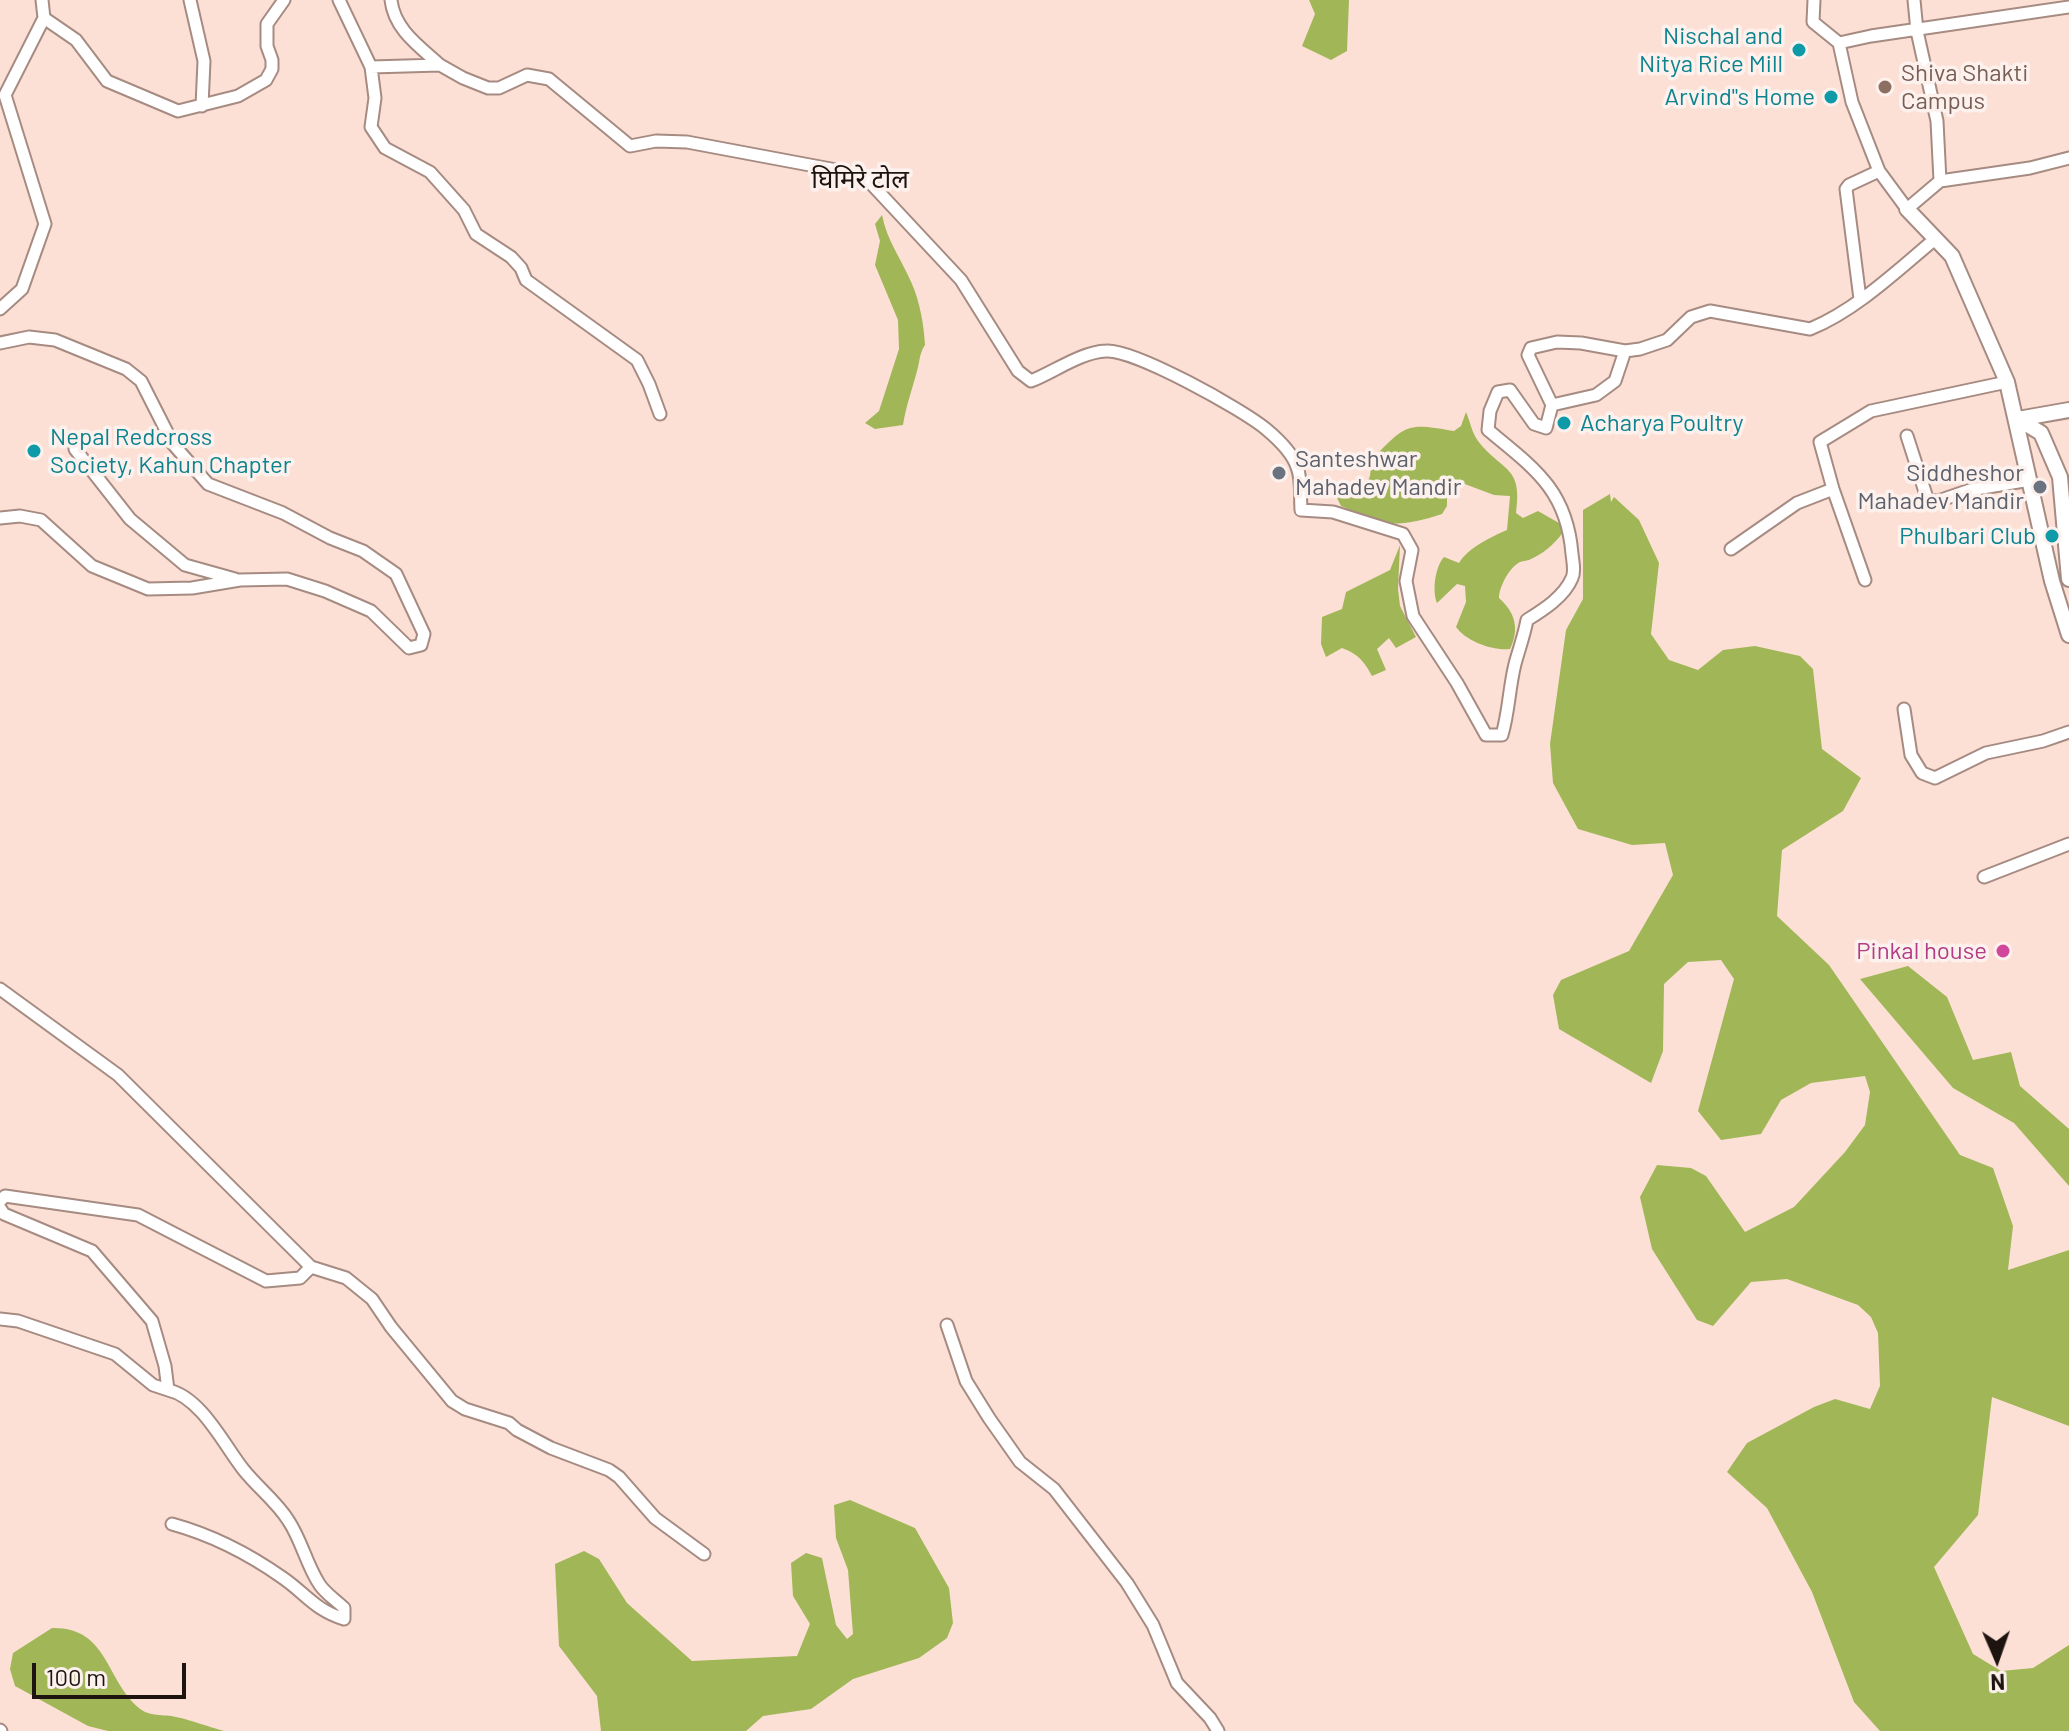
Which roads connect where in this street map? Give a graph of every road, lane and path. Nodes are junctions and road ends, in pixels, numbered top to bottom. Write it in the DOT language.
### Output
graph roads {
  1 [pos="42,0"];
  2 [pos="190,0"];
  3 [pos="284,0"];
  4 [pos="339,0"];
  5 [pos="391,0"];
  6 [pos="1814,0"];
  7 [pos="1914,0"];
  8 [pos="2053,5"];
  9 [pos="2069,7"];
  10 [pos="44,18"];
  11 [pos="1917,31"];
  12 [pos="1839,43"];
  13 [pos="440,65"];
  14 [pos="371,67"];
  15 [pos="202,106"];
  16 [pos="2069,158"];
  17 [pos="1879,171"];
  18 [pos="1940,181"];
  19 [pos="1907,209"];
  20 [pos="1935,239"];
  21 [pos="1860,299"];
  22 [pos="0,309"];
  23 [pos="0,343"];
  24 [pos="1625,351"];
  25 [pos="2007,382"];
  26 [pos="1552,405"];
  27 [pos="2069,410"];
  28 [pos="660,414"];
  29 [pos="2018,419"];
  30 [pos="1907,436"];
  31 [pos="75,449"];
  32 [pos="2030,480"];
  33 [pos="1833,489"];
  34 [pos="0,518"];
  35 [pos="1731,549"];
  36 [pos="2069,579"];
  37 [pos="240,580"];
  38 [pos="1865,580"];
  39 [pos="2068,623"];
  40 [pos="1904,709"];
  41 [pos="2069,732"];
  42 [pos="2069,844"];
  43 [pos="1984,877"];
  44 [pos="0,989"];
  45 [pos="0,1201"];
  46 [pos="0,1208"];
  47 [pos="311,1267"];
  48 [pos="0,1319"];
  49 [pos="947,1325"];
  50 [pos="168,1390"];
  51 [pos="172,1524"];
  52 [pos="704,1554"];
  53 [pos="1218,1731"];
  1 -- 10 [label="street"];
  2 -- 15 [label="street"];
  3 -- 15 [label="street"];
  4 -- 14 [label="street"];
  5 -- 13 [label="street"];
  6 -- 12 [label="street"];
  7 -- 11 [label="street"];
  8 -- 9 [label="street"];
  8 -- 11 [label="street"];
  10 -- 15 [label="street"];
  10 -- 22 [label="street"];
  11 -- 12 [label="street"];
  11 -- 18 [label="street"];
  12 -- 17 [label="street"];
  13 -- 14 [label="street"];
  13 -- 26 [label="street"];
  14 -- 28 [label="street"];
  16 -- 18 [label="street"];
  17 -- 19 [label="street"];
  17 -- 21 [label="street"];
  18 -- 19 [label="street"];
  19 -- 20 [label="main road"];
  20 -- 21 [label="street"];
  20 -- 25 [label="main road"];
  21 -- 24 [label="street"];
  23 -- 37 [label="street"];
  24 -- 26 [label="street"];
  24 -- 26 [label="street"];
  25 -- 29 [label="main road"];
  25 -- 33 [label="street"];
  27 -- 29 [label="main road"];
  29 -- 32 [label="main road"];
  29 -- 36 [label="main road"];
  30 -- 32 [label="street"];
  31 -- 37 [label="street"];
  32 -- 39 [label="main road"];
  33 -- 35 [label="street"];
  33 -- 38 [label="street"];
  34 -- 37 [label="street"];
  40 -- 41 [label="street"];
  42 -- 43 [label="street"];
  44 -- 47 [label="street"];
  45 -- 47 [label="street"];
  46 -- 50 [label="street"];
  47 -- 52 [label="street"];
  48 -- 50 [label="street"];
  49 -- 53 [label="street"];
  50 -- 51 [label="street"];
}
